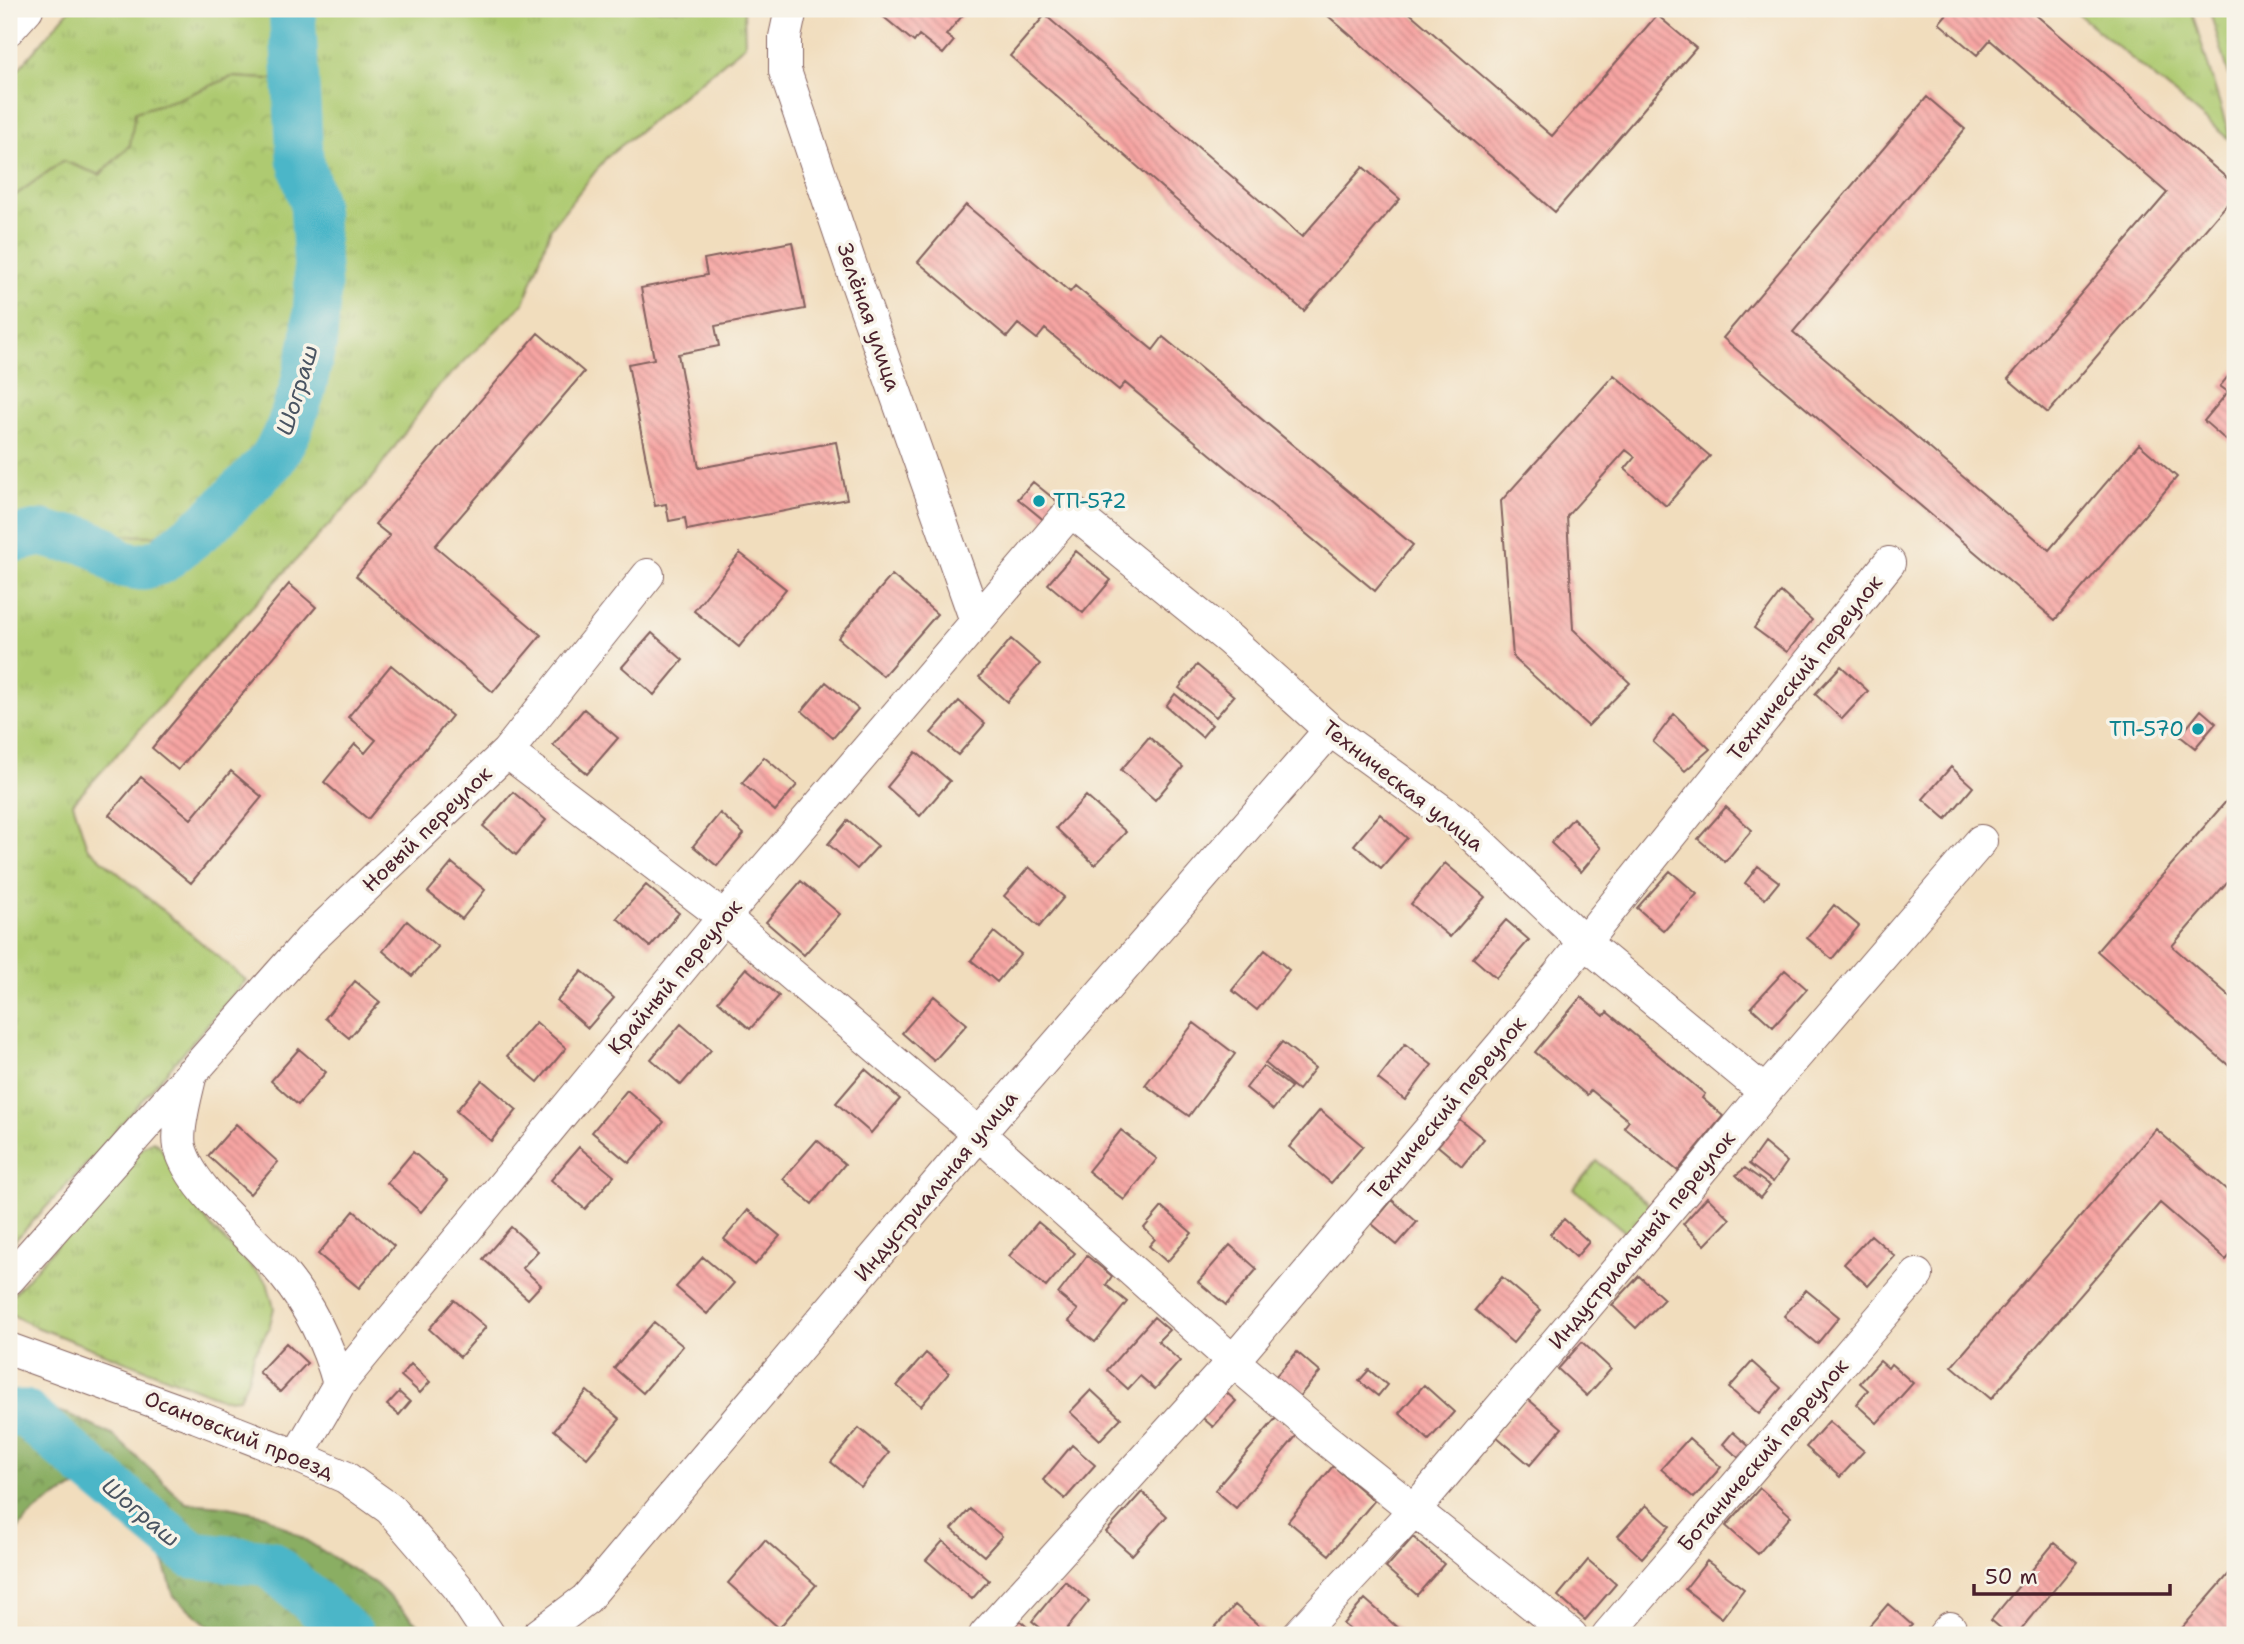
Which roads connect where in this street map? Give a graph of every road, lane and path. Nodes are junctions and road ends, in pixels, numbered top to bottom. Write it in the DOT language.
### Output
graph roads {
  1 [pos="27,9"];
  2 [pos="791,9"];
  3 [pos="9,29"];
  4 [pos="1071,511"];
  5 [pos="1889,563"];
  6 [pos="649,575"];
  7 [pos="976,621"];
  8 [pos="1330,730"];
  9 [pos="507,752"];
  10 [pos="1981,841"];
  11 [pos="724,918"];
  12 [pos="1586,943"];
  13 [pos="191,1072"];
  14 [pos="1765,1092"];
  15 [pos="979,1134"];
  16 [pos="1917,1275"];
  17 [pos="9,1279"];
  18 [pos="9,1349"];
  19 [pos="1233,1361"];
  20 [pos="339,1384"];
  21 [pos="297,1456"];
  22 [pos="1415,1509"];
  23 [pos="489,1635"];
  24 [pos="538,1635"];
  25 [pos="985,1635"];
  26 [pos="1298,1635"];
  27 [pos="1571,1635"];
  28 [pos="1608,1635"];
  1 -- 3 [label="street"];
  2 -- 7 [label="street, Зелёная улица"];
  4 -- 7 [label="street, Крайный переулок"];
  4 -- 8 [label="street, Техническая улица"];
  5 -- 12 [label="street, Технический переулок"];
  6 -- 9 [label="street, Новый переулок"];
  7 -- 11 [label="street, Крайный переулок"];
  8 -- 12 [label="street, Техническая улица"];
  8 -- 15 [label="street, Индустриальная улица"];
  9 -- 11 [label="street"];
  9 -- 13 [label="street, Новый переулок"];
  10 -- 14 [label="street, Индустриальный переулок"];
  11 -- 15 [label="street"];
  11 -- 20 [label="street, Крайный переулок"];
  12 -- 14 [label="street, Техническая улица"];
  12 -- 19 [label="street, Технический переулок"];
  13 -- 17 [label="street, Новый переулок"];
  13 -- 20 [label="street"];
  14 -- 22 [label="street, Индустриальный переулок"];
  15 -- 19 [label="street"];
  15 -- 24 [label="street, Индустриальная улица"];
  16 -- 28 [label="street, Ботанический переулок"];
  18 -- 21 [label="street, Осановский проезд"];
  19 -- 22 [label="street"];
  19 -- 25 [label="street, Технический переулок"];
  20 -- 21 [label="street, Крайный переулок"];
  21 -- 23 [label="street, Осановский проезд"];
  22 -- 26 [label="street, Индустриальный переулок"];
  22 -- 27 [label="street"];
}
